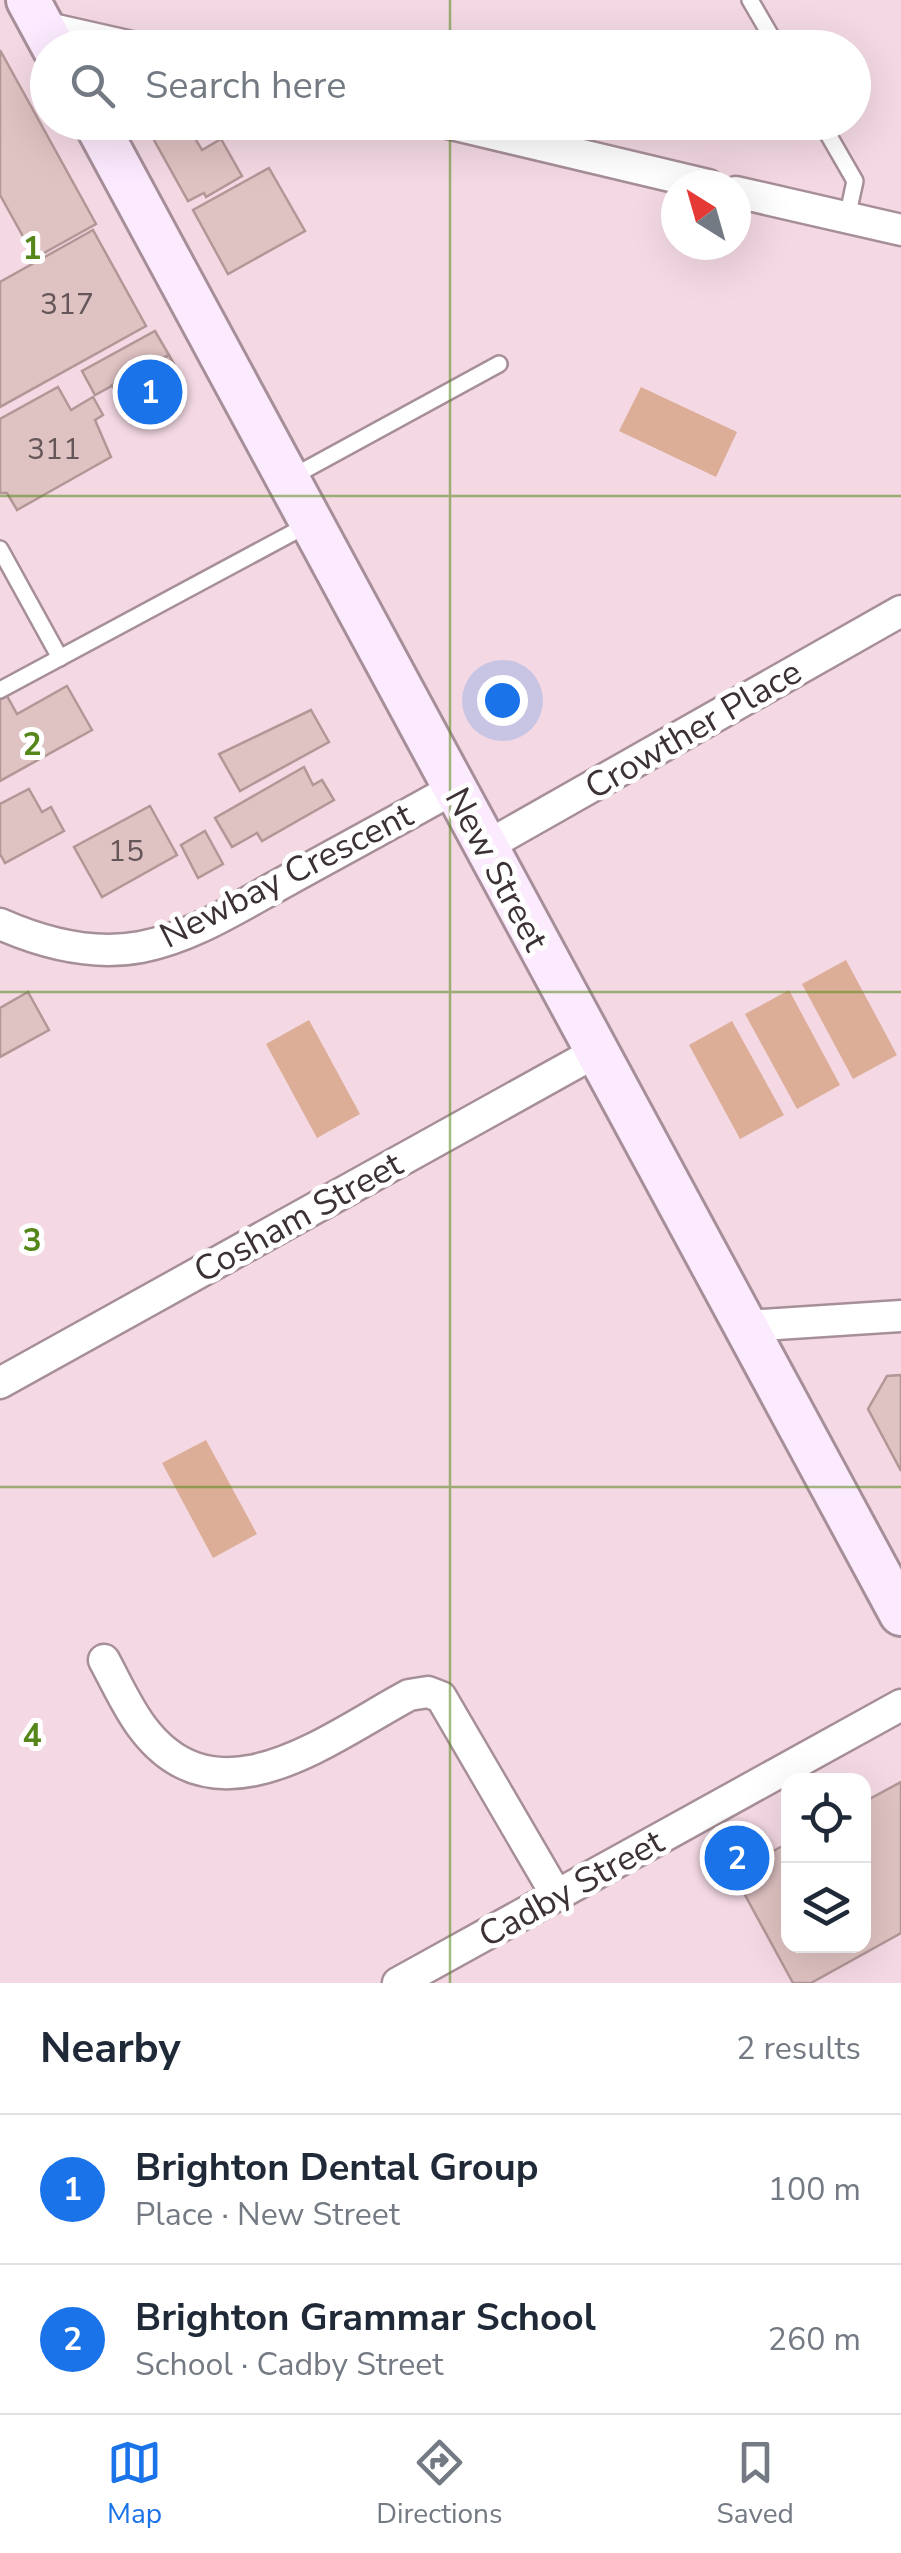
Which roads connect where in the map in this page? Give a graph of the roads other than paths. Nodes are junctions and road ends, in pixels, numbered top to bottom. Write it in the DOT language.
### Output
graph roads {
  1 [pos="750,0"];
  2 [pos="768,30"];
  3 [pos="104,140"];
  4 [pos="519,140"];
  5 [pos="831,140"];
  6 [pos="661,174"];
  7 [pos="751,195"];
  8 [pos="848,218"];
  9 [pos="901,230"];
  10 [pos="499,364"];
  11 [pos="288,479"];
  12 [pos="311,522"];
  13 [pos="0,549"];
  14 [pos="901,611"];
  15 [pos="60,658"];
  16 [pos="0,690"];
  17 [pos="454,789"];
  18 [pos="485,847"];
  19 [pos="0,924"];
  20 [pos="596,1052"];
  21 [pos="901,1316"];
  22 [pos="746,1326"];
  23 [pos="0,1383"];
  24 [pos="901,1614"];
  25 [pos="104,1660"];
  26 [pos="901,1704"];
  27 [pos="557,1896"];
  28 [pos="398,1983"];
  1 -- 2 [label="lane"];
  3 -- 11 [label="main road, New Street"];
  4 -- 6 [label="street"];
  5 -- 8 [label="lane"];
  7 -- 8 [label="street"];
  8 -- 9 [label="street"];
  10 -- 11 [label="lane"];
  11 -- 12 [label="main road, New Street"];
  12 -- 15 [label="lane"];
  12 -- 17 [label="main road, New Street"];
  13 -- 15 [label="lane"];
  14 -- 18 [label="street, Crowther Place"];
  15 -- 16 [label="lane"];
  17 -- 18 [label="main road, New Street"];
  17 -- 19 [label="street, Newbay Crescent"];
  18 -- 20 [label="main road, New Street"];
  20 -- 22 [label="main road, New Street"];
  20 -- 23 [label="street, Cosham Street"];
  21 -- 22 [label="street"];
  22 -- 24 [label="main road, New Street"];
  25 -- 27 [label="street"];
  26 -- 27 [label="street, Cadby Street"];
  27 -- 28 [label="street, Cadby Street"];
}
